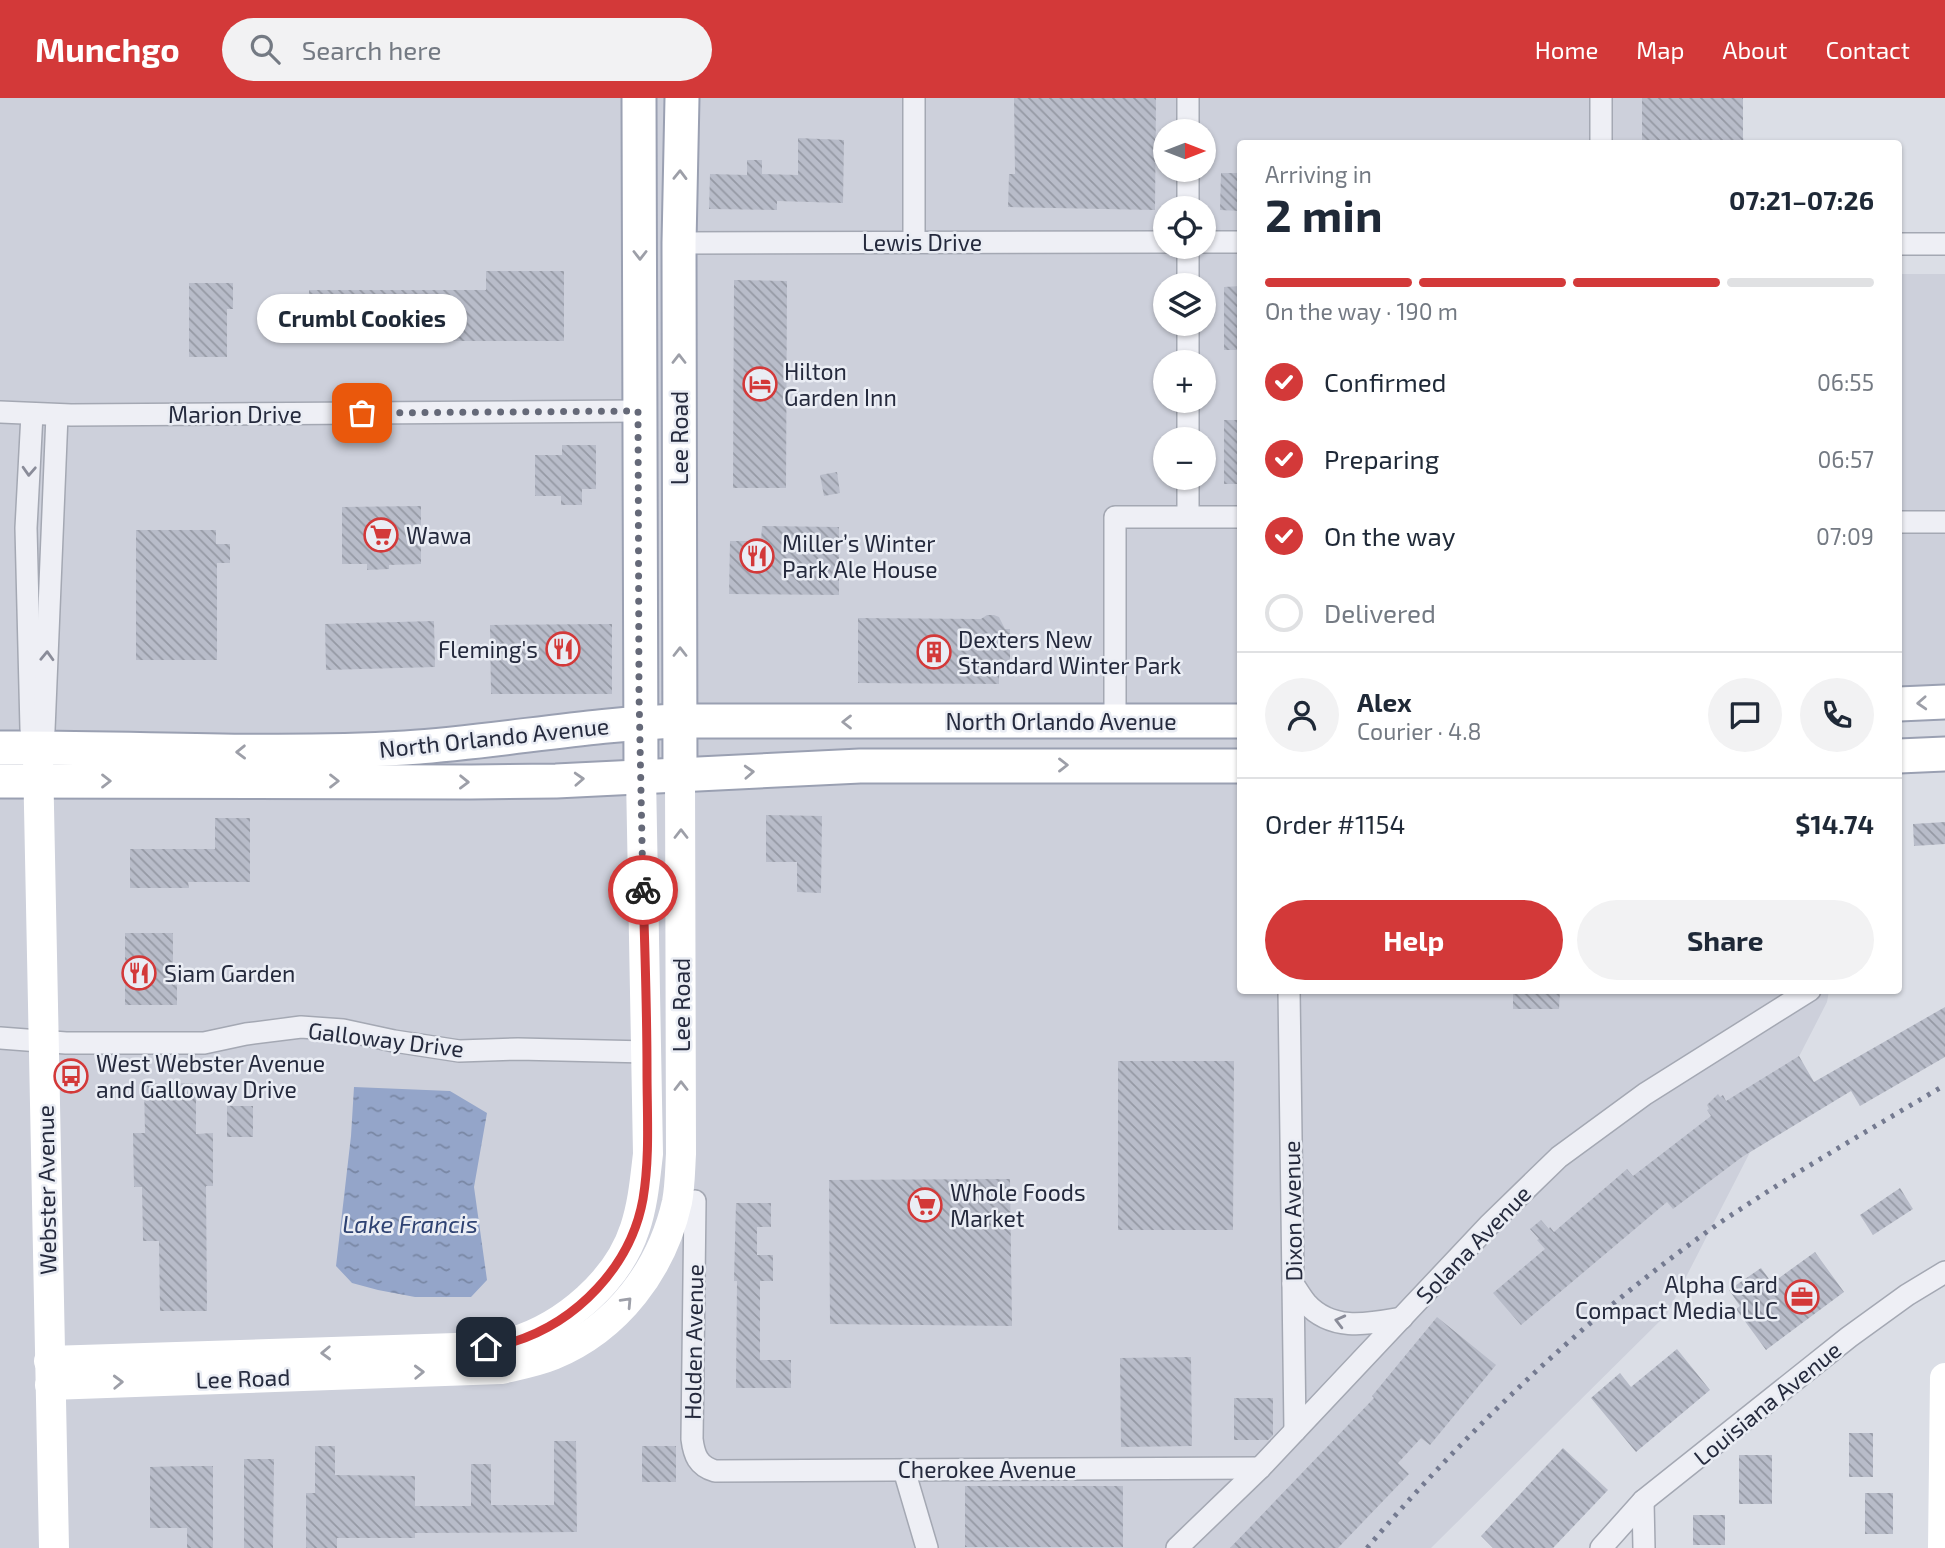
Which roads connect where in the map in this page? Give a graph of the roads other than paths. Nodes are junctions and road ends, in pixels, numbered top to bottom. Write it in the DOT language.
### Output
graph roads {
  1 [pos="639,98"];
  2 [pos="682,98"];
  3 [pos="914,98"];
  4 [pos="1188,98"];
  5 [pos="1601,98"];
  6 [pos="1188,119"];
  7 [pos="1601,140"];
  8 [pos="640,187"];
  9 [pos="914,242"];
  10 [pos="1153,242"];
  11 [pos="1216,242"];
  12 [pos="1237,242"];
  13 [pos="679,243"];
  14 [pos="1902,244"];
  15 [pos="1945,244"];
  16 [pos="638,411"];
  17 [pos="0,412"];
  18 [pos="32,414"];
  19 [pos="57,415"];
  20 [pos="1188,490"];
  21 [pos="1188,516"];
  22 [pos="1237,517"];
  23 [pos="1902,522"];
  24 [pos="1945,523"];
  25 [pos="52,527"];
  26 [pos="26,528"];
  27 [pos="1945,702"];
  28 [pos="1902,704"];
  29 [pos="680,721"];
  30 [pos="1076,721"];
  31 [pos="1115,721"];
  32 [pos="1237,721"];
  33 [pos="640,722"];
  34 [pos="38,747"];
  35 [pos="0,748"];
  36 [pos="1945,754"];
  37 [pos="1902,756"];
  38 [pos="995,765"];
  39 [pos="1237,766"];
  40 [pos="680,775"];
  41 [pos="640,776"];
  42 [pos="0,781"];
  43 [pos="38,781"];
  44 [pos="1289,994"];
  45 [pos="1804,994"];
  46 [pos="0,1038"];
  47 [pos="42,1040"];
  48 [pos="647,1052"];
  49 [pos="648,1154"];
  50 [pos="681,1154"];
  51 [pos="695,1201"];
  52 [pos="1945,1272"];
  53 [pos="1293,1284"];
  54 [pos="1402,1318"];
  55 [pos="364,1363"];
  56 [pos="50,1373"];
  57 [pos="1945,1378"];
  58 [pos="1295,1431"];
  59 [pos="1260,1468"];
  60 [pos="904,1470"];
  61 [pos="715,1471"];
  62 [pos="1643,1501"];
  63 [pos="1943,1545"];
  64 [pos="54,1548"];
  65 [pos="927,1548"];
  66 [pos="1177,1548"];
  67 [pos="1601,1548"];
  68 [pos="1644,1548"];
  1 -- 8 [label="main road, Lee Road"];
  13 -- 2 [label="main road, Lee Road, one-way"];
  3 -- 9 [label="street"];
  4 -- 6 [label="street"];
  5 -- 7 [label="street"];
  8 -- 13 [label="main road"];
  8 -- 16 [label="main road, Lee Road, one-way"];
  9 -- 10 [label="street, Lewis Drive"];
  9 -- 13 [label="street, Lewis Drive"];
  11 -- 12 [label="street"];
  29 -- 13 [label="main road, Lee Road, one-way"];
  14 -- 15 [label="street"];
  16 -- 19 [label="street, Marion Drive"];
  16 -- 33 [label="main road, Lee Road"];
  17 -- 18 [label="street, Marion Drive"];
  18 -- 19 [label="street, Marion Drive"];
  18 -- 26 [label="street, one-way"];
  19 -- 25 [label="street"];
  20 -- 21 [label="street"];
  21 -- 22 [label="street"];
  21 -- 31 [label="street"];
  23 -- 24 [label="street"];
  25 -- 26 [label="street"];
  34 -- 25 [label="street, one-way"];
  26 -- 34 [label="street"];
  27 -- 28 [label="main road, one-way"];
  30 -- 29 [label="main road, North Orlando Avenue, one-way"];
  29 -- 33 [label="main road, North Orlando Avenue"];
  29 -- 40 [label="main road, Lee Road"];
  30 -- 31 [label="main road, North Orlando Avenue"];
  30 -- 38 [label="main road"];
  31 -- 32 [label="main road, North Orlando Avenue"];
  33 -- 34 [label="main road, North Orlando Avenue, one-way"];
  33 -- 41 [label="main road, Lee Road"];
  34 -- 35 [label="main road, North Orlando Avenue"];
  34 -- 43 [label="street, Webster Avenue"];
  36 -- 37 [label="main road"];
  38 -- 39 [label="main road, North Orlando Avenue, one-way"];
  40 -- 38 [label="main road, North Orlando Avenue, one-way"];
  40 -- 41 [label="main road, North Orlando Avenue"];
  50 -- 40 [label="street, Lee Road, one-way"];
  43 -- 41 [label="main road, North Orlando Avenue, one-way"];
  41 -- 48 [label="street, Lee Road"];
  42 -- 43 [label="main road, North Orlando Avenue"];
  43 -- 47 [label="street, Webster Avenue"];
  44 -- 53 [label="street, Dixon Avenue"];
  45 -- 54 [label="street, Solana Avenue"];
  46 -- 47 [label="street, Galloway Drive"];
  47 -- 48 [label="street, Galloway Drive"];
  47 -- 56 [label="street, Webster Avenue"];
  48 -- 49 [label="street, Lee Road"];
  49 -- 50 [label="street"];
  49 -- 55 [label="street, Lee Road"];
  55 -- 50 [label="street, Lee Road, one-way"];
  51 -- 61 [label="street, Holden Avenue"];
  52 -- 62 [label="street, Louisiana Avenue"];
  54 -- 53 [label="street, one-way"];
  53 -- 58 [label="street, Dixon Avenue"];
  54 -- 58 [label="street, Solana Avenue"];
  55 -- 56 [label="street, Lee Road"];
  56 -- 64 [label="street, Webster Avenue"];
  57 -- 63 [label="street"];
  58 -- 59 [label="street, Solana Avenue"];
  59 -- 60 [label="street, Cherokee Avenue"];
  59 -- 66 [label="street, Solana Avenue"];
  60 -- 61 [label="street, Cherokee Avenue"];
  60 -- 65 [label="street"];
  62 -- 67 [label="street, Louisiana Avenue"];
  62 -- 68 [label="street"];
}
